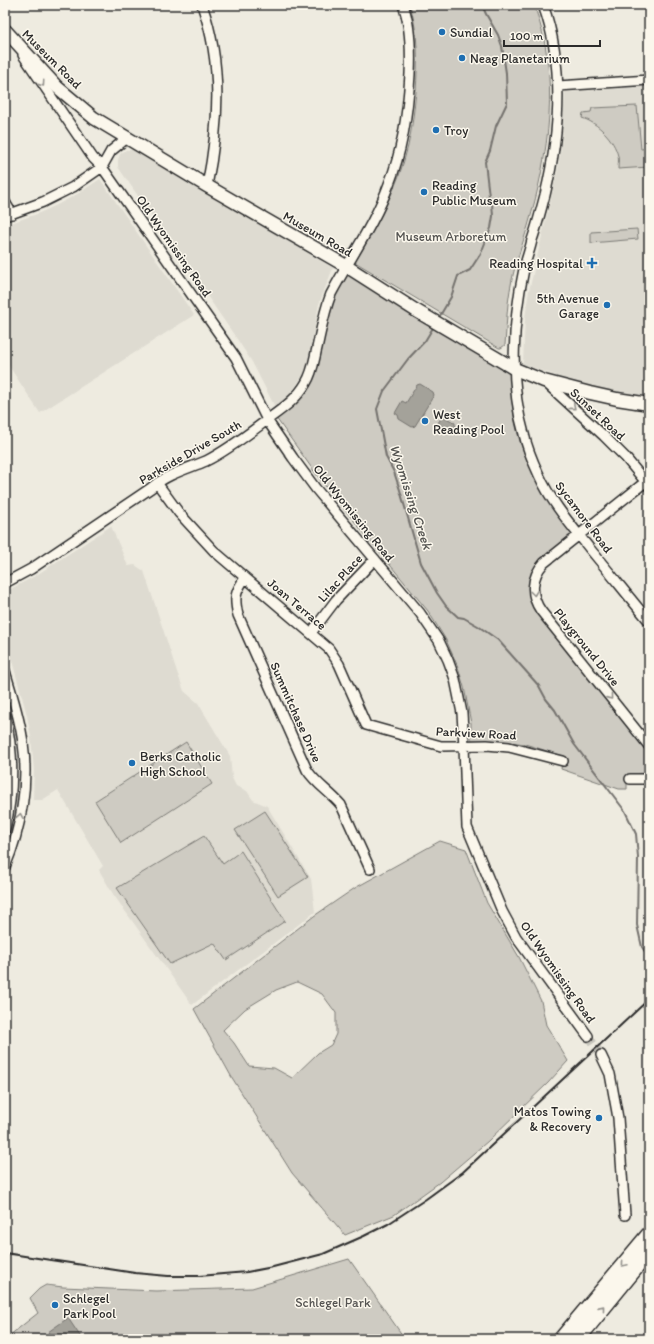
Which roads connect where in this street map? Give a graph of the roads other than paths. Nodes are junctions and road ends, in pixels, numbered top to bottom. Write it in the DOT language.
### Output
graph roads {
  1 [pos="202,5"];
  2 [pos="403,5"];
  3 [pos="543,5"];
  4 [pos="8,38"];
  5 [pos="649,80"];
  6 [pos="558,86"];
  7 [pos="127,138"];
  8 [pos="102,167"];
  9 [pos="207,186"];
  10 [pos="5,202"];
  11 [pos="9,215"];
  12 [pos="346,266"];
  13 [pos="515,369"];
  14 [pos="544,381"];
  15 [pos="649,404"];
  16 [pos="267,420"];
  17 [pos="648,482"];
  18 [pos="157,483"];
  19 [pos="579,535"];
  20 [pos="375,559"];
  21 [pos="245,578"];
  22 [pos="5,583"];
  23 [pos="649,621"];
  24 [pos="311,633"];
  25 [pos="5,671"];
  26 [pos="5,715"];
  27 [pos="411,738"];
  28 [pos="464,746"];
  29 [pos="649,746"];
  30 [pos="24,751"];
  31 [pos="11,752"];
  32 [pos="562,761"];
  33 [pos="649,779"];
  34 [pos="630,780"];
  35 [pos="5,829"];
  36 [pos="9,844"];
  37 [pos="5,867"];
  38 [pos="370,869"];
  39 [pos="588,1036"];
  40 [pos="601,1055"];
  41 [pos="625,1215"];
  42 [pos="649,1234"];
  43 [pos="649,1252"];
  44 [pos="561,1339"];
  45 [pos="578,1339"];
  1 -- 9 [label="street"];
  2 -- 12 [label="street, Parkside Drive South"];
  3 -- 6 [label="street, Sycamore Road"];
  4 -- 7 [label="main road, Museum Road"];
  4 -- 8 [label="street, Old Wyomissing Road, one-way"];
  5 -- 6 [label="street"];
  6 -- 13 [label="street, Sycamore Road"];
  7 -- 8 [label="street"];
  7 -- 9 [label="main road, Museum Road"];
  8 -- 11 [label="street"];
  8 -- 16 [label="street, Old Wyomissing Road"];
  9 -- 12 [label="main road, Museum Road"];
  10 -- 11 [label="street"];
  12 -- 13 [label="main road, Museum Road"];
  12 -- 16 [label="street, Parkside Drive South"];
  13 -- 14 [label="main road, Museum Road"];
  13 -- 19 [label="street, Sycamore Road"];
  14 -- 15 [label="main road, Museum Road"];
  14 -- 17 [label="street, Sunset Road, one-way"];
  16 -- 18 [label="street, Parkside Drive South"];
  16 -- 20 [label="street, Old Wyomissing Road"];
  17 -- 19 [label="street, Playground Drive"];
  18 -- 21 [label="street, Joan Terrace"];
  18 -- 22 [label="street, Parkside Drive South"];
  19 -- 23 [label="street, Sycamore Road"];
  19 -- 29 [label="street, Playground Drive, one-way"];
  20 -- 24 [label="street, Lilac Place"];
  20 -- 28 [label="street, Old Wyomissing Road"];
  21 -- 24 [label="street, Joan Terrace"];
  21 -- 38 [label="street, Summitchase Drive"];
  24 -- 27 [label="street, Joan Terrace"];
  25 -- 30 [label="street"];
  26 -- 31 [label="street"];
  27 -- 28 [label="street, Parkview Road"];
  28 -- 32 [label="street, Parkview Road"];
  28 -- 39 [label="street, Old Wyomissing Road"];
  30 -- 31 [label="street"];
  36 -- 30 [label="street, one-way"];
  31 -- 35 [label="street"];
  33 -- 34 [label="street"];
  36 -- 37 [label="street"];
  40 -- 41 [label="street"];
  42 -- 44 [label="highway, one-way"];
  45 -- 43 [label="highway, one-way"];
}
